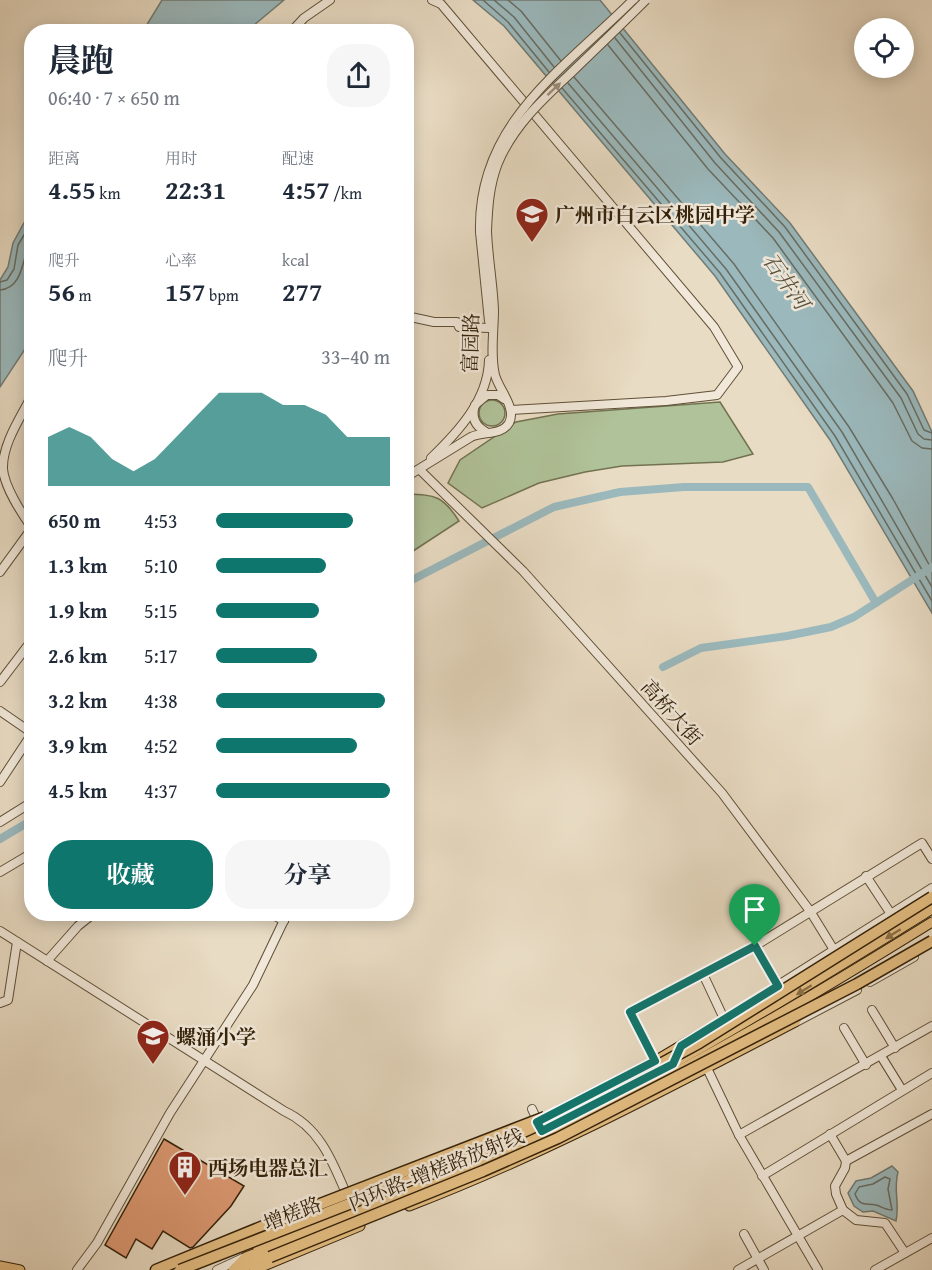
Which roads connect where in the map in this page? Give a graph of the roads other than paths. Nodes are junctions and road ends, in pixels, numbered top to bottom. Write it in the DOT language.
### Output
graph roads {
  1 [pos="330,0"];
  2 [pos="432,0"];
  3 [pos="633,0"];
  4 [pos="646,0"];
  5 [pos="298,24"];
  6 [pos="484,232"];
  7 [pos="414,318"];
  8 [pos="489,328"];
  9 [pos="507,401"];
  10 [pos="475,405"];
  11 [pos="511,410"];
  12 [pos="24,411"];
  13 [pos="486,432"];
  14 [pos="420,470"];
  15 [pos="414,473"];
  16 [pos="24,516"];
  17 [pos="24,539"];
  18 [pos="0,572"];
  19 [pos="24,650"];
  20 [pos="1,677"];
  21 [pos="0,711"];
  22 [pos="24,729"];
  23 [pos="24,745"];
  24 [pos="0,782"];
  25 [pos="24,807"];
  26 [pos="0,822"];
  27 [pos="24,858"];
  28 [pos="932,859"];
  29 [pos="0,872"];
  30 [pos="866,876"];
  31 [pos="932,891"];
  32 [pos="932,909"];
  33 [pos="810,911"];
  34 [pos="891,914"];
  35 [pos="84,921"];
  36 [pos="284,921"];
  37 [pos="932,922"];
  38 [pos="0,931"];
  39 [pos="932,941"];
  40 [pos="17,942"];
  41 [pos="755,946"];
  42 [pos="932,946"];
  43 [pos="834,950"];
  44 [pos="47,961"];
  45 [pos="703,974"];
  46 [pos="778,986"];
  47 [pos="813,996"];
  48 [pos="0,1003"];
  49 [pos="872,1010"];
  50 [pos="795,1022"];
  51 [pos="730,1025"];
  52 [pos="932,1026"];
  53 [pos="844,1028"];
  54 [pos="681,1046"];
  55 [pos="896,1048"];
  56 [pos="881,1056"];
  57 [pos="702,1057"];
  58 [pos="205,1060"];
  59 [pos="655,1061"];
  60 [pos="673,1064"];
  61 [pos="866,1065"];
  62 [pos="707,1067"];
  63 [pos="932,1073"];
  64 [pos="660,1079"];
  65 [pos="902,1090"];
  66 [pos="647,1099"];
  67 [pos="580,1107"];
  68 [pos="532,1109"];
  69 [pos="932,1114"];
  70 [pos="579,1121"];
  71 [pos="599,1124"];
  72 [pos="540,1126"];
  73 [pos="830,1134"];
  74 [pos="739,1135"];
  75 [pos="846,1161"];
  76 [pos="762,1176"];
  77 [pos="371,1189"];
  78 [pos="414,1192"];
  79 [pos="445,1192"];
  80 [pos="348,1198"];
  81 [pos="375,1200"];
  82 [pos="843,1210"];
  83 [pos="744,1234"];
  84 [pos="799,1237"];
  85 [pos="932,1238"];
  86 [pos="905,1253"];
  87 [pos="217,1256"];
  88 [pos="246,1257"];
  89 [pos="270,1257"];
  90 [pos="758,1260"];
  91 [pos="193,1264"];
  92 [pos="0,1266"];
  93 [pos="20,1270"];
  94 [pos="77,1270"];
  95 [pos="156,1270"];
  96 [pos="167,1270"];
  97 [pos="181,1270"];
  98 [pos="217,1270"];
  99 [pos="233,1270"];
  100 [pos="246,1270"];
  101 [pos="254,1270"];
  102 [pos="738,1270"];
  103 [pos="764,1270"];
  104 [pos="818,1270"];
  105 [pos="875,1270"];
  1 -- 5 [label="street"];
  2 -- 11 [label="street"];
  3 -- 6 [label="street, bridge"];
  6 -- 4 [label="street, one-way, bridge"];
  6 -- 8 [label="street, 富园路"];
  6 -- 9 [label="street, 富园路"];
  7 -- 8 [label="street"];
  8 -- 10 [label="street, 富园路"];
  9 -- 10 [label="street"];
  9 -- 11 [label="street"];
  10 -- 13 [label="street"];
  10 -- 14 [label="street, 富园路"];
  11 -- 13 [label="street"];
  12 -- 16 [label="street"];
  13 -- 14 [label="street"];
  14 -- 15 [label="street"];
  14 -- 33 [label="street, 高桥大街"];
  17 -- 18 [label="street"];
  19 -- 20 [label="street"];
  21 -- 22 [label="street"];
  23 -- 24 [label="street"];
  25 -- 26 [label="street"];
  27 -- 29 [label="street"];
  28 -- 30 [label="street"];
  30 -- 33 [label="street"];
  30 -- 34 [label="street"];
  31 -- 34 [label="street"];
  31 -- 67 [label="highway, bridge"];
  32 -- 51 [label="main road, 增槎路, one-way"];
  33 -- 41 [label="street"];
  33 -- 43 [label="street, 高桥大街"];
  34 -- 43 [label="street"];
  35 -- 44 [label="street"];
  36 -- 58 [label="street"];
  37 -- 47 [label="main road, 增槎路"];
  38 -- 40 [label="street"];
  39 -- 89 [label="highway, 内环路-增槎路放射线, bridge"];
  40 -- 44 [label="street"];
  40 -- 48 [label="street"];
  41 -- 45 [label="street"];
  41 -- 46 [label="street"];
  42 -- 50 [label="street"];
  43 -- 46 [label="street"];
  44 -- 58 [label="street"];
  45 -- 51 [label="street"];
  45 -- 59 [label="street"];
  46 -- 51 [label="street"];
  47 -- 50 [label="main road"];
  47 -- 57 [label="main road, 增槎路"];
  49 -- 55 [label="street"];
  50 -- 62 [label="main road"];
  51 -- 54 [label="main road"];
  51 -- 60 [label="main road, 增槎路"];
  52 -- 55 [label="street"];
  53 -- 61 [label="street"];
  54 -- 59 [label="main road"];
  54 -- 60 [label="main road"];
  55 -- 56 [label="street"];
  56 -- 61 [label="street"];
  56 -- 65 [label="street"];
  57 -- 62 [label="street"];
  57 -- 64 [label="main road, 增槎路"];
  58 -- 80 [label="street"];
  58 -- 94 [label="street"];
  59 -- 72 [label="main road"];
  60 -- 72 [label="main road, 增槎路"];
  61 -- 74 [label="street"];
  62 -- 66 [label="main road"];
  62 -- 74 [label="street"];
  63 -- 65 [label="street"];
  64 -- 66 [label="main road"];
  64 -- 70 [label="main road, 增槎路"];
  65 -- 73 [label="street"];
  66 -- 71 [label="main road"];
  67 -- 95 [label="highway, bridge"];
  67 -- 97 [label="highway, 增槎路, bridge"];
  68 -- 72 [label="street"];
  69 -- 75 [label="street"];
  70 -- 71 [label="main road"];
  70 -- 78 [label="main road, 增槎路"];
  71 -- 79 [label="main road"];
  72 -- 77 [label="main road"];
  72 -- 81 [label="main road, 增槎路"];
  73 -- 75 [label="street"];
  73 -- 76 [label="street"];
  74 -- 76 [label="street"];
  75 -- 82 [label="street"];
  76 -- 84 [label="street"];
  77 -- 80 [label="main road"];
  77 -- 81 [label="street"];
  78 -- 79 [label="main road"];
  78 -- 88 [label="main road, 增槎路"];
  79 -- 101 [label="main road"];
  80 -- 87 [label="main road"];
  81 -- 87 [label="main road, 增槎路"];
  82 -- 84 [label="street"];
  82 -- 86 [label="street"];
  83 -- 90 [label="street"];
  84 -- 90 [label="street"];
  84 -- 104 [label="street"];
  85 -- 86 [label="street"];
  86 -- 105 [label="street"];
  87 -- 91 [label="main road, 增槎路"];
  88 -- 98 [label="street"];
  88 -- 99 [label="main road, 增槎路"];
  89 -- 99 [label="highway, 增槎路"];
  89 -- 100 [label="highway"];
  90 -- 102 [label="street"];
  90 -- 103 [label="street"];
  91 -- 96 [label="main road, 增槎路"];
  91 -- 97 [label="main road"];
  92 -- 93 [label="main road"];
}
